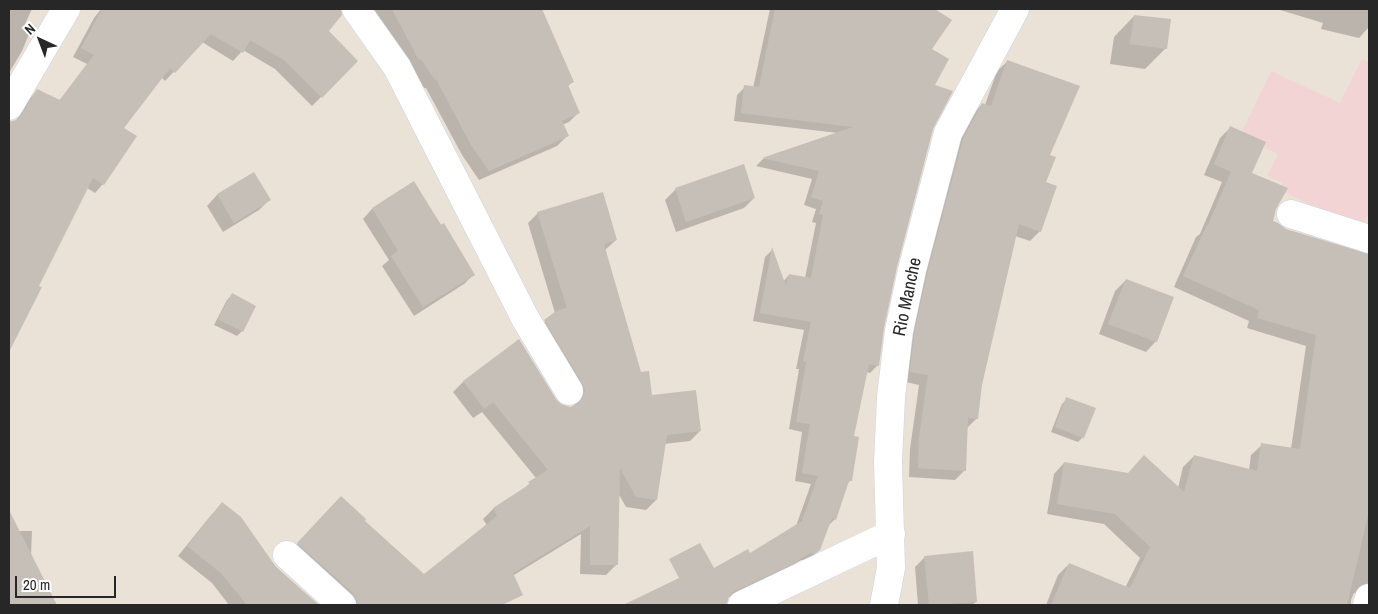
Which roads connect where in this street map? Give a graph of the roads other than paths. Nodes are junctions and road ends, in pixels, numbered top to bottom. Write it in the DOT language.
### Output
graph roads {
  1 [pos="66,9"];
  2 [pos="356,9"];
  3 [pos="1015,9"];
  4 [pos="9,106"];
  5 [pos="1291,214"];
  6 [pos="1369,239"];
  7 [pos="569,391"];
  8 [pos="891,534"];
  9 [pos="287,555"];
  10 [pos="1369,598"];
  11 [pos="342,605"];
  12 [pos="742,605"];
  13 [pos="884,605"];
  14 [pos="1367,605"];
  1 -- 4 [label="street"];
  2 -- 7 [label="street"];
  3 -- 8 [label="street, Rio Manche"];
  5 -- 6 [label="street"];
  8 -- 12 [label="street"];
  8 -- 13 [label="street, Rio Manche"];
  9 -- 11 [label="street"];
  10 -- 14 [label="street"];
}
